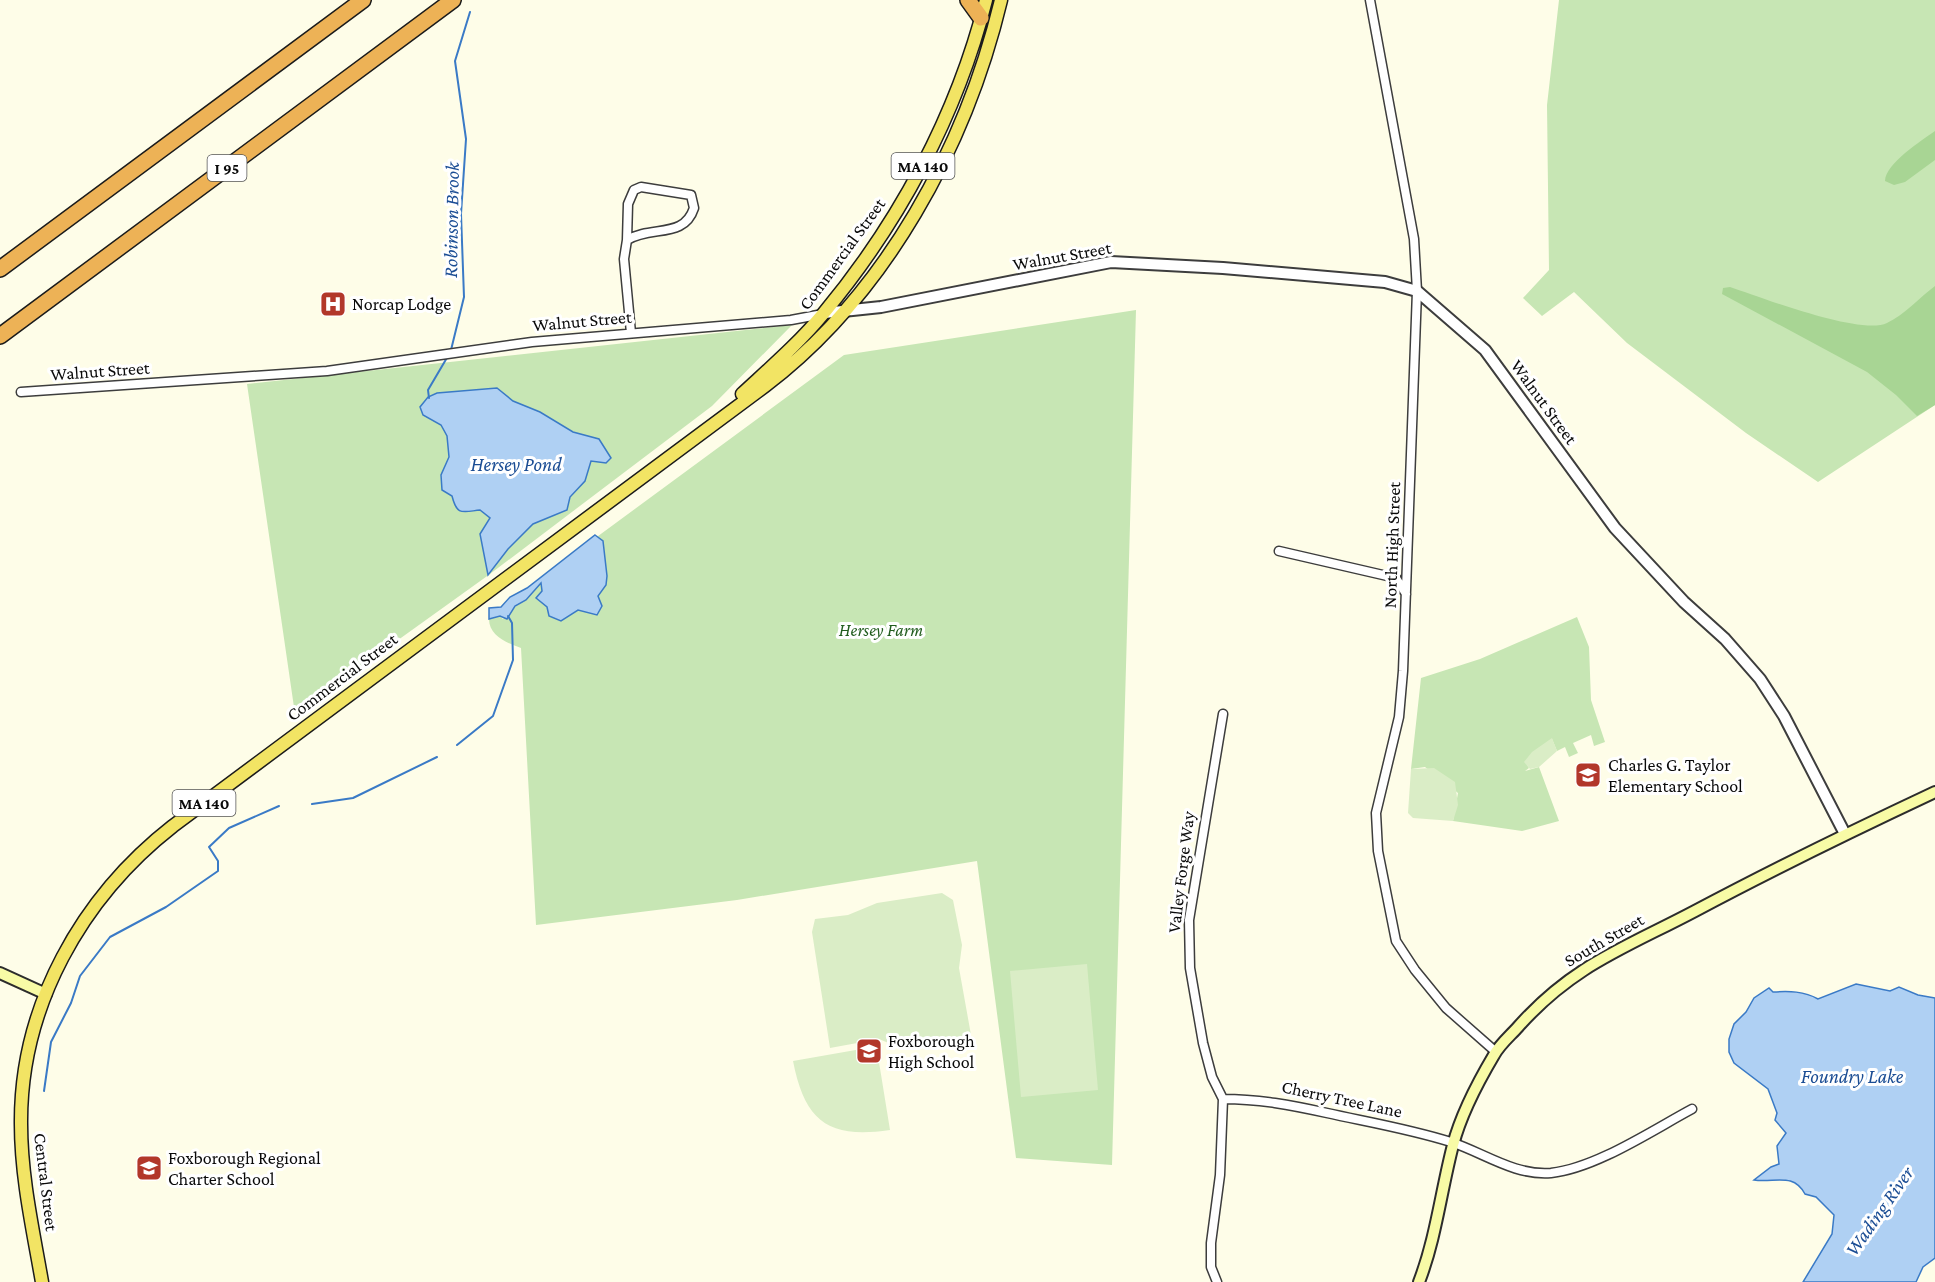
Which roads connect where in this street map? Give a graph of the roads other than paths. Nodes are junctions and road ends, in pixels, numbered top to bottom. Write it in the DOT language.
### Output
graph roads {
  1 [pos="363,0"];
  2 [pos="453,0"];
  3 [pos="968,0"];
  4 [pos="986,0"];
  5 [pos="1001,0"];
  6 [pos="1370,0"];
  7 [pos="981,18"];
  8 [pos="627,240"];
  9 [pos="0,269"];
  10 [pos="1417,291"];
  11 [pos="845,310"];
  12 [pos="824,313"];
  13 [pos="631,333"];
  14 [pos="0,336"];
  15 [pos="21,392"];
  16 [pos="705,430"];
  17 [pos="1279,551"];
  18 [pos="1407,594"];
  19 [pos="1223,714"];
  20 [pos="1935,792"];
  21 [pos="1845,834"];
  22 [pos="0,973"];
  23 [pos="46,994"];
  24 [pos="1496,1052"];
  25 [pos="1223,1099"];
  26 [pos="1692,1109"];
  27 [pos="1454,1143"];
  28 [pos="42,1282"];
  29 [pos="1217,1282"];
  30 [pos="1419,1282"];
  1 -- 9 [label="highway"];
  2 -- 14 [label="highway, I 95"];
  3 -- 7 [label="highway"];
  4 -- 7 [label="main road, Commercial Street / MA 140"];
  5 -- 11 [label="main road, Commercial Street / MA 140"];
  6 -- 10 [label="street, North High Street"];
  7 -- 12 [label="main road, Commercial Street / MA 140"];
  8 -- 8 [label="street"];
  8 -- 13 [label="street"];
  10 -- 11 [label="street, Walnut Street"];
  10 -- 18 [label="street, North High Street"];
  10 -- 21 [label="street, Walnut Street"];
  11 -- 12 [label="street, Walnut Street"];
  11 -- 16 [label="main road, Commercial Street / MA 140"];
  12 -- 13 [label="street, Walnut Street"];
  12 -- 16 [label="main road, Commercial Street / MA 140"];
  13 -- 15 [label="street, Walnut Street"];
  16 -- 23 [label="main road, Commercial Street / MA 140"];
  17 -- 18 [label="street"];
  18 -- 24 [label="street, North High Street"];
  19 -- 25 [label="street, Valley Forge Way"];
  20 -- 21 [label="main road, South Street"];
  21 -- 24 [label="main road, South Street"];
  22 -- 23 [label="main road"];
  23 -- 28 [label="main road, Central Street / MA 140"];
  24 -- 27 [label="main road, South Street"];
  25 -- 27 [label="street, Cherry Tree Lane"];
  25 -- 29 [label="street, Valley Forge Way"];
  26 -- 27 [label="street, Cherry Tree Lane"];
  27 -- 30 [label="main road, South Street"];
}
